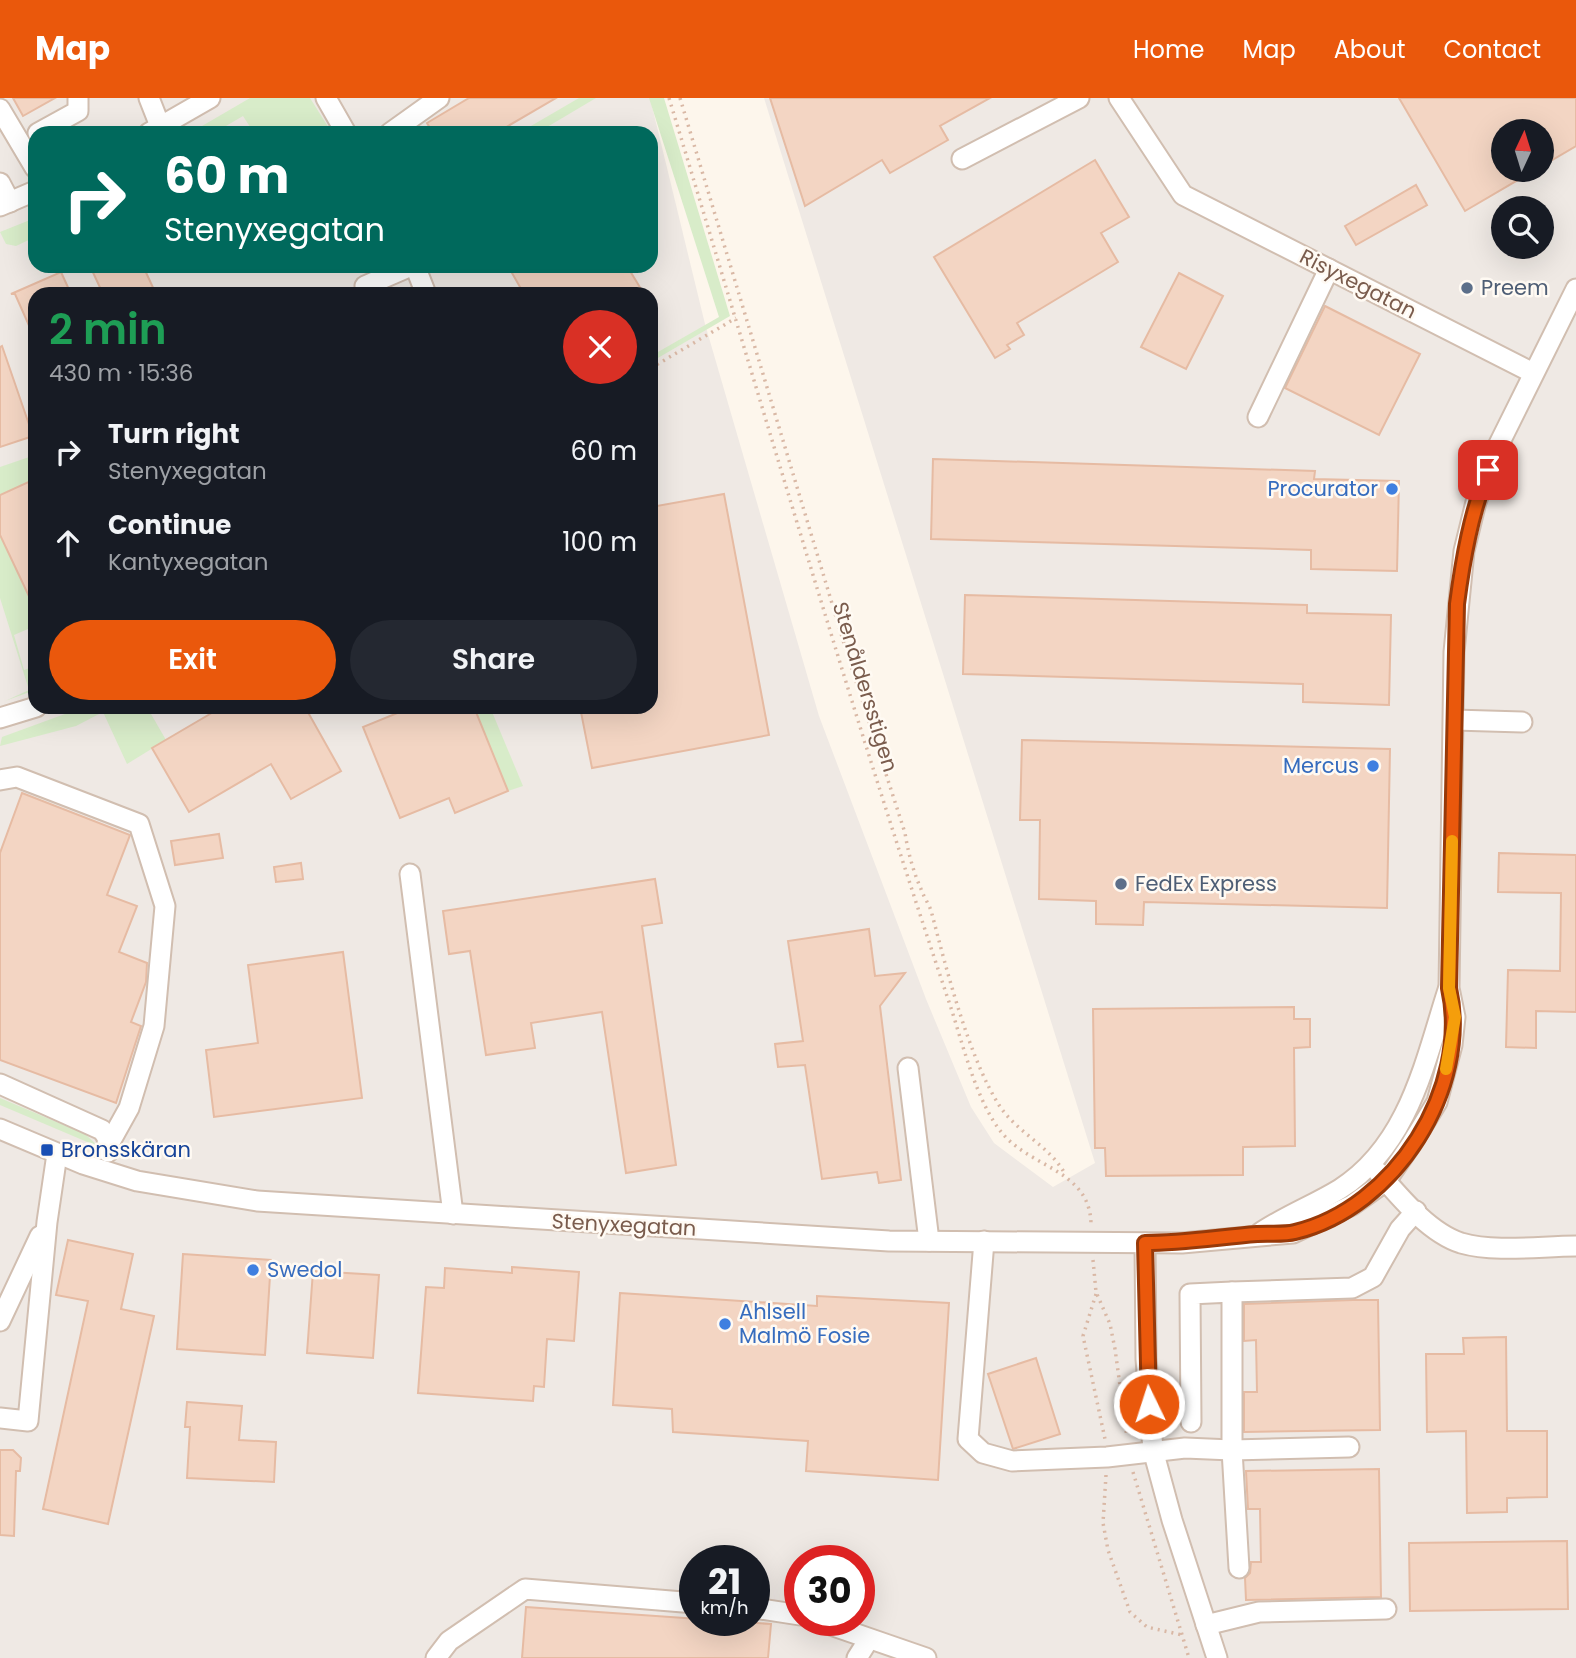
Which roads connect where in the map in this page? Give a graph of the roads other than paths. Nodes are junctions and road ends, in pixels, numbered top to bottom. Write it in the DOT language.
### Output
graph roads {
  1 [pos="78,98"];
  2 [pos="149,98"];
  3 [pos="210,98"];
  4 [pos="326,98"];
  5 [pos="439,98"];
  6 [pos="1079,98"];
  7 [pos="1119,98"];
  8 [pos="0,109"];
  9 [pos="51,126"];
  10 [pos="154,126"];
  11 [pos="162,126"];
  12 [pos="342,126"];
  13 [pos="400,126"];
  14 [pos="28,134"];
  15 [pos="962,159"];
  16 [pos="0,183"];
  17 [pos="28,194"];
  18 [pos="5,204"];
  19 [pos="1329,269"];
  20 [pos="396,273"];
  21 [pos="365,287"];
  22 [pos="1576,289"];
  23 [pos="1533,373"];
  24 [pos="1258,417"];
  25 [pos="28,709"];
  26 [pos="0,718"];
  27 [pos="1454,720"];
  28 [pos="1522,722"];
  29 [pos="0,780"];
  30 [pos="410,874"];
  31 [pos="1449,988"];
  32 [pos="908,1068"];
  33 [pos="0,1084"];
  34 [pos="0,1129"];
  35 [pos="109,1144"];
  36 [pos="57,1154"];
  37 [pos="1370,1163"];
  38 [pos="102,1170"];
  39 [pos="1386,1181"];
  40 [pos="1416,1211"];
  41 [pos="453,1214"];
  42 [pos="47,1222"];
  43 [pos="1259,1233"];
  44 [pos="929,1241"];
  45 [pos="984,1241"];
  46 [pos="1145,1243"];
  47 [pos="1576,1246"];
  48 [pos="1232,1292"];
  49 [pos="0,1321"];
  50 [pos="0,1418"];
  51 [pos="1191,1422"];
  52 [pos="1349,1447"];
  53 [pos="1153,1450"];
  54 [pos="1232,1450"];
  55 [pos="1239,1567"];
  56 [pos="679,1602"];
  57 [pos="1386,1609"];
  58 [pos="1206,1625"];
  59 [pos="861,1636"];
  60 [pos="869,1639"];
  61 [pos="436,1658"];
  62 [pos="857,1658"];
  63 [pos="926,1658"];
  64 [pos="1217,1658"];
  1 -- 9 [label="street"];
  2 -- 10 [label="street"];
  3 -- 11 [label="street"];
  4 -- 12 [label="street"];
  5 -- 13 [label="street"];
  6 -- 15 [label="street"];
  7 -- 19 [label="street, Risyxegatan"];
  8 -- 14 [label="street"];
  16 -- 18 [label="street"];
  17 -- 18 [label="street"];
  19 -- 23 [label="street, Risyxegatan"];
  19 -- 24 [label="street"];
  20 -- 21 [label="street"];
  22 -- 23 [label="street"];
  23 -- 27 [label="street"];
  25 -- 26 [label="street"];
  27 -- 28 [label="street"];
  27 -- 31 [label="street"];
  29 -- 35 [label="street"];
  30 -- 41 [label="street"];
  31 -- 37 [label="street, Stenyxegatan"];
  31 -- 39 [label="street"];
  32 -- 44 [label="street"];
  33 -- 35 [label="street"];
  34 -- 36 [label="street, Stenyxegatan"];
  35 -- 38 [label="street"];
  36 -- 38 [label="street, Stenyxegatan"];
  36 -- 42 [label="street"];
  37 -- 39 [label="street"];
  37 -- 43 [label="street, Stenyxegatan"];
  38 -- 41 [label="street, Stenyxegatan"];
  39 -- 40 [label="street"];
  39 -- 43 [label="street, Stenyxegatan"];
  40 -- 47 [label="street"];
  40 -- 48 [label="street"];
  41 -- 44 [label="street, Stenyxegatan"];
  42 -- 49 [label="street"];
  42 -- 50 [label="street"];
  43 -- 46 [label="street, Stenyxegatan"];
  44 -- 45 [label="street, Stenyxegatan"];
  45 -- 46 [label="street, Stenyxegatan"];
  45 -- 53 [label="street"];
  46 -- 53 [label="street"];
  48 -- 51 [label="street"];
  48 -- 54 [label="street"];
  52 -- 54 [label="street"];
  53 -- 54 [label="street"];
  53 -- 58 [label="street"];
  54 -- 55 [label="street"];
  56 -- 61 [label="street"];
  57 -- 58 [label="street"];
  58 -- 64 [label="street"];
  59 -- 60 [label="street"];
  60 -- 62 [label="street"];
  60 -- 63 [label="street"];
}
